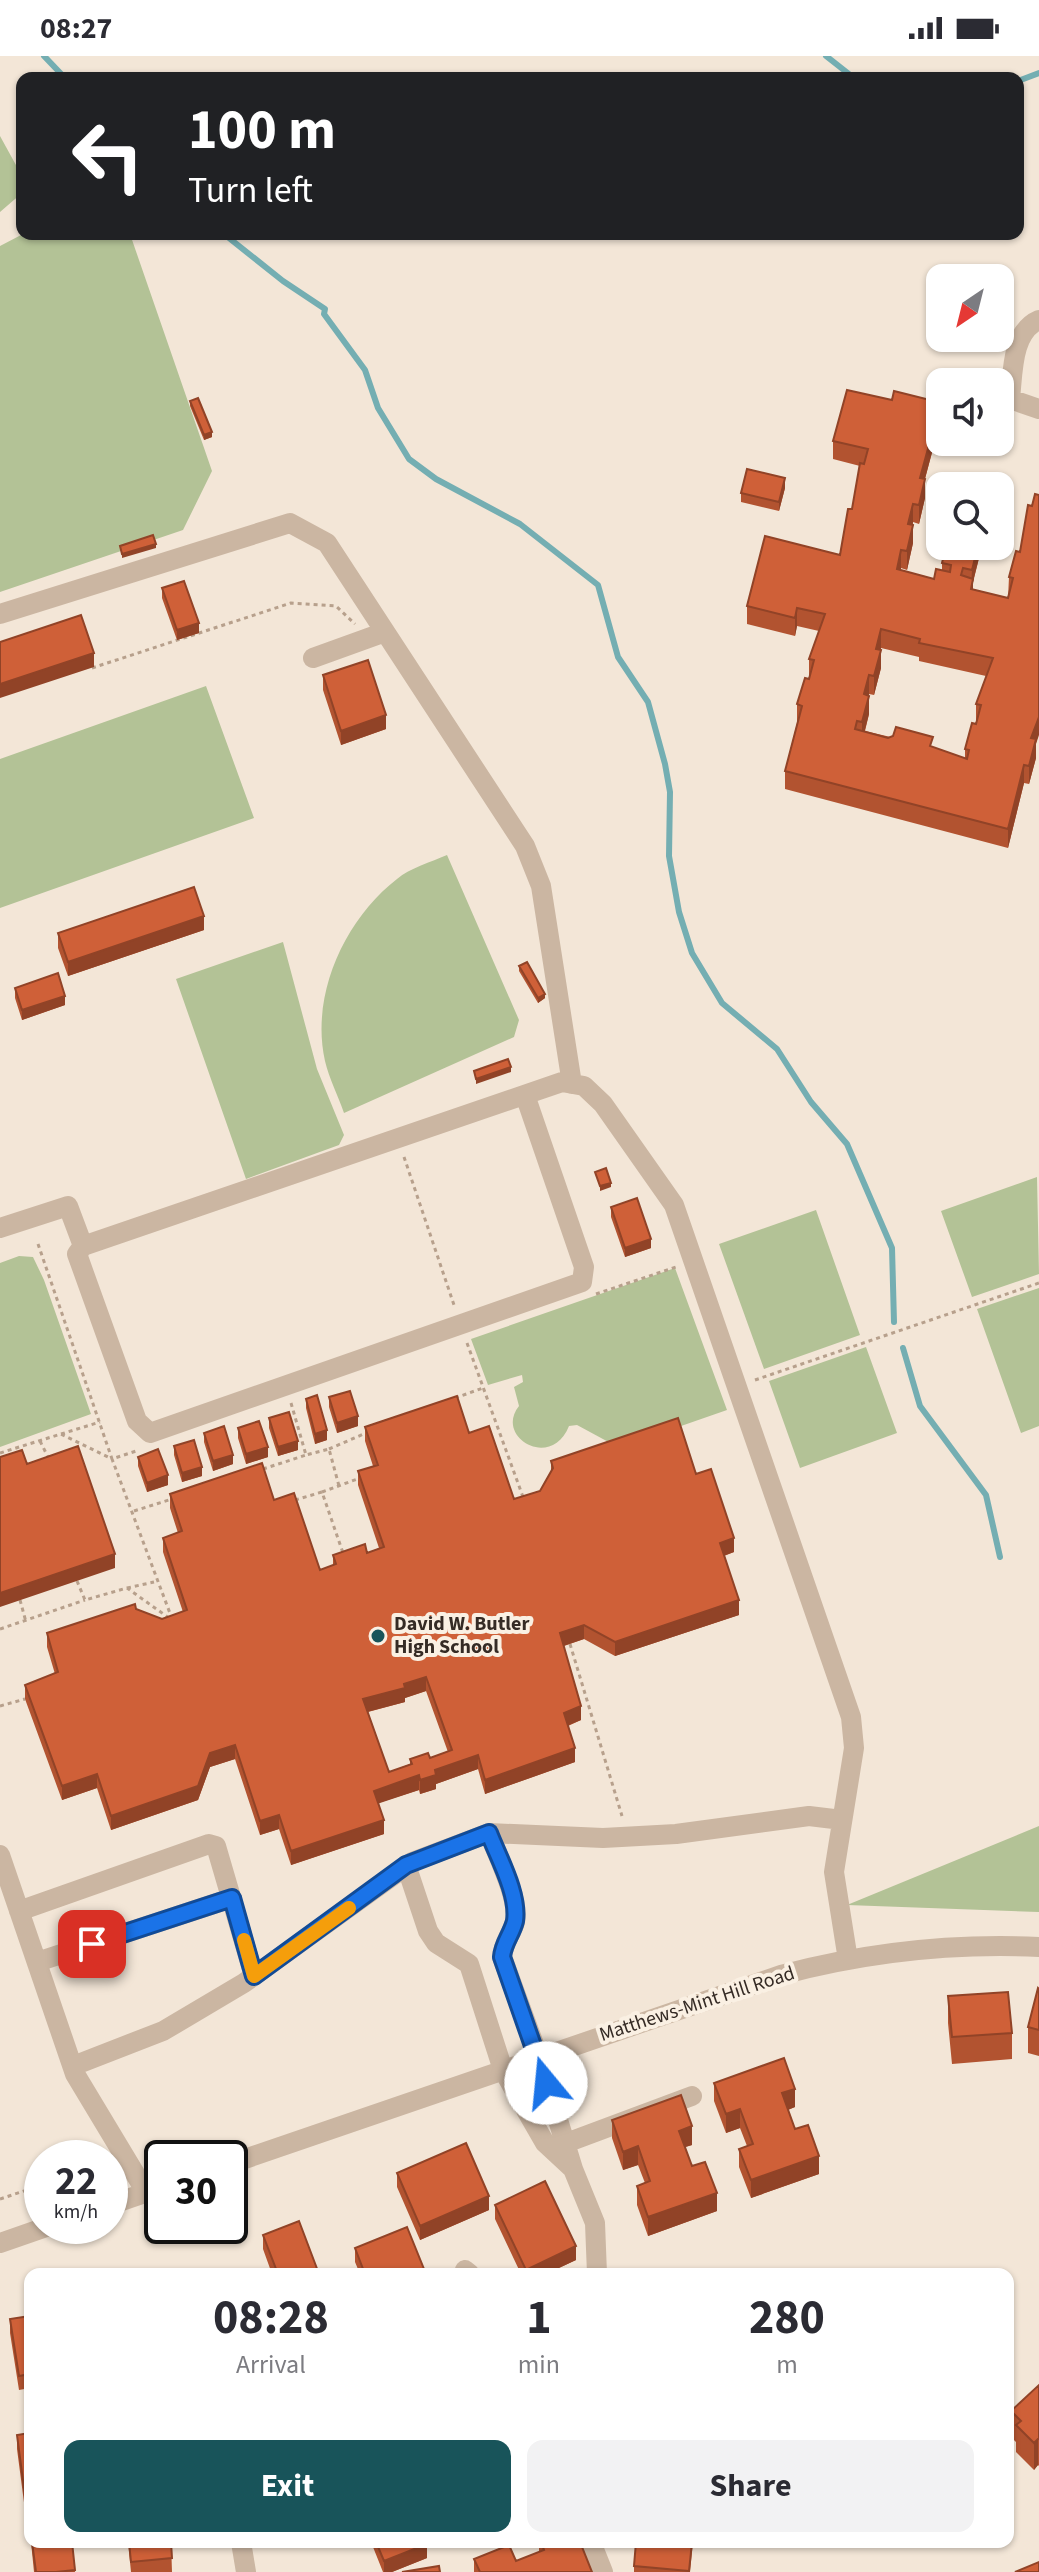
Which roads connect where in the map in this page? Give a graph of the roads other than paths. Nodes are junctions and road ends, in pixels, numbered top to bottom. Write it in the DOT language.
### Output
graph roads {
  1 [pos="1039,320"];
  2 [pos="1039,409"];
  3 [pos="0,614"];
  4 [pos="377,635"];
  5 [pos="313,658"];
  6 [pos="572,1084"];
  7 [pos="525,1095"];
  8 [pos="0,1228"];
  9 [pos="83,1246"];
  10 [pos="842,1820"];
  11 [pos="489,1833"];
  12 [pos="0,1855"];
  13 [pos="406,1865"];
  14 [pos="232,1898"];
  15 [pos="19,1911"];
  16 [pos="503,1946"];
  17 [pos="1039,1947"];
  18 [pos="460,1958"];
  19 [pos="848,1960"];
  20 [pos="37,1962"];
  21 [pos="254,1976"];
  22 [pos="539,2058"];
  23 [pos="73,2066"];
  24 [pos="503,2070"];
  25 [pos="692,2096"];
  26 [pos="566,2143"];
  27 [pos="248,2158"];
  28 [pos="573,2169"];
  29 [pos="144,2175"];
  30 [pos="24,2235"];
  31 [pos="0,2243"];
  32 [pos="597,2268"];
  33 [pos="242,2548"];
  34 [pos="593,2548"];
  35 [pos="246,2572"];
  36 [pos="603,2572"];
  1 -- 2 [label="street"];
  3 -- 4 [label="street"];
  4 -- 5 [label="street"];
  4 -- 6 [label="street"];
  6 -- 7 [label="street"];
  6 -- 10 [label="street"];
  7 -- 9 [label="street"];
  7 -- 9 [label="street"];
  8 -- 9 [label="street"];
  10 -- 11 [label="street"];
  10 -- 19 [label="street"];
  11 -- 13 [label="street"];
  11 -- 16 [label="street"];
  12 -- 15 [label="street"];
  13 -- 18 [label="street"];
  13 -- 21 [label="street"];
  14 -- 15 [label="street"];
  14 -- 20 [label="street"];
  14 -- 21 [label="street"];
  15 -- 20 [label="street"];
  16 -- 18 [label="street"];
  16 -- 22 [label="street"];
  17 -- 19 [label="street, Matthews-Mint Hill Road"];
  18 -- 24 [label="street"];
  19 -- 22 [label="street, Matthews-Mint Hill Road"];
  20 -- 23 [label="street"];
  21 -- 23 [label="street"];
  22 -- 24 [label="street, Matthews-Mint Hill Road"];
  22 -- 26 [label="street"];
  23 -- 29 [label="street"];
  24 -- 27 [label="street, Matthews-Mint Hill Road"];
  24 -- 28 [label="street"];
  25 -- 26 [label="street"];
  26 -- 28 [label="street"];
  28 -- 32 [label="street"];
  30 -- 31 [label="street"];
  33 -- 35 [label="street"];
  34 -- 36 [label="street"];
}
